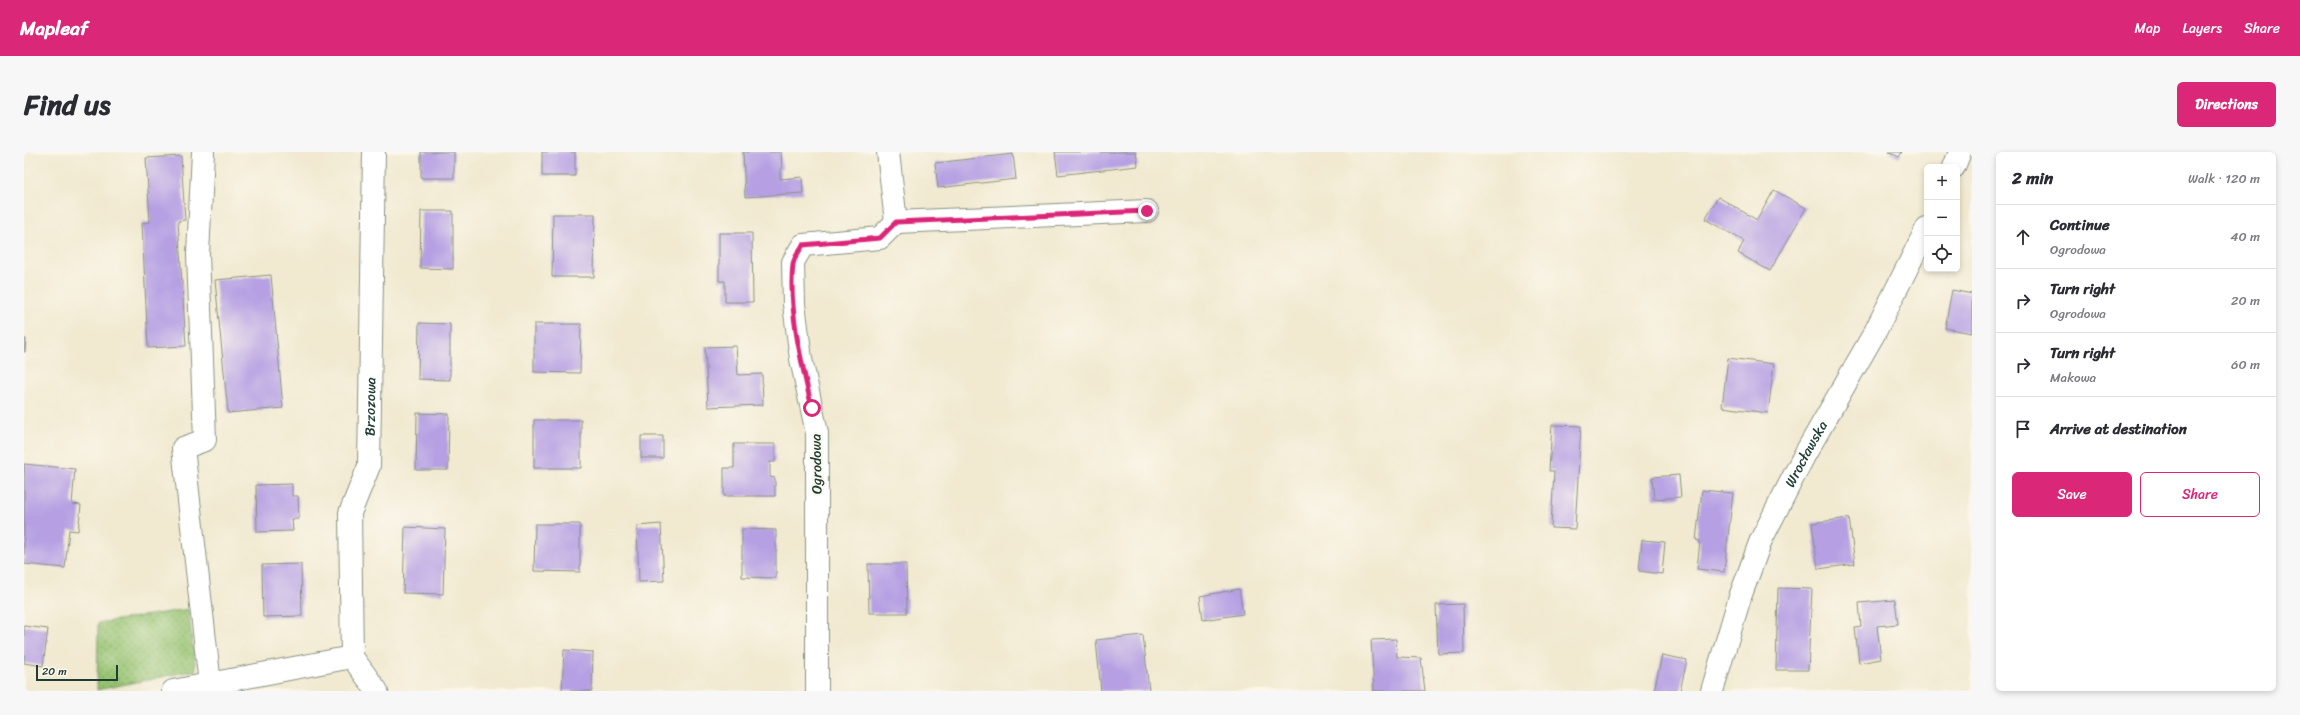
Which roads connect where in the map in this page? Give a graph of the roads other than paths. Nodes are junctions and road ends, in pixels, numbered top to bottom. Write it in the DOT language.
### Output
graph roads {
  1 [pos="203,152"];
  2 [pos="374,152"];
  3 [pos="888,152"];
  4 [pos="1960,152"];
  5 [pos="1955,164"];
  6 [pos="1147,211"];
  7 [pos="896,222"];
  8 [pos="1924,234"];
  9 [pos="352,657"];
  10 [pos="210,684"];
  11 [pos="173,691"];
  12 [pos="377,691"];
  13 [pos="817,691"];
  14 [pos="1712,691"];
  1 -- 10 [label="street"];
  2 -- 9 [label="street, Brzozowa"];
  3 -- 7 [label="street"];
  4 -- 5 [label="street"];
  6 -- 7 [label="street"];
  7 -- 13 [label="street, Ogrodowa"];
  8 -- 14 [label="street, Wrocławska"];
  9 -- 10 [label="street"];
  9 -- 12 [label="street"];
  10 -- 11 [label="street"];
}
